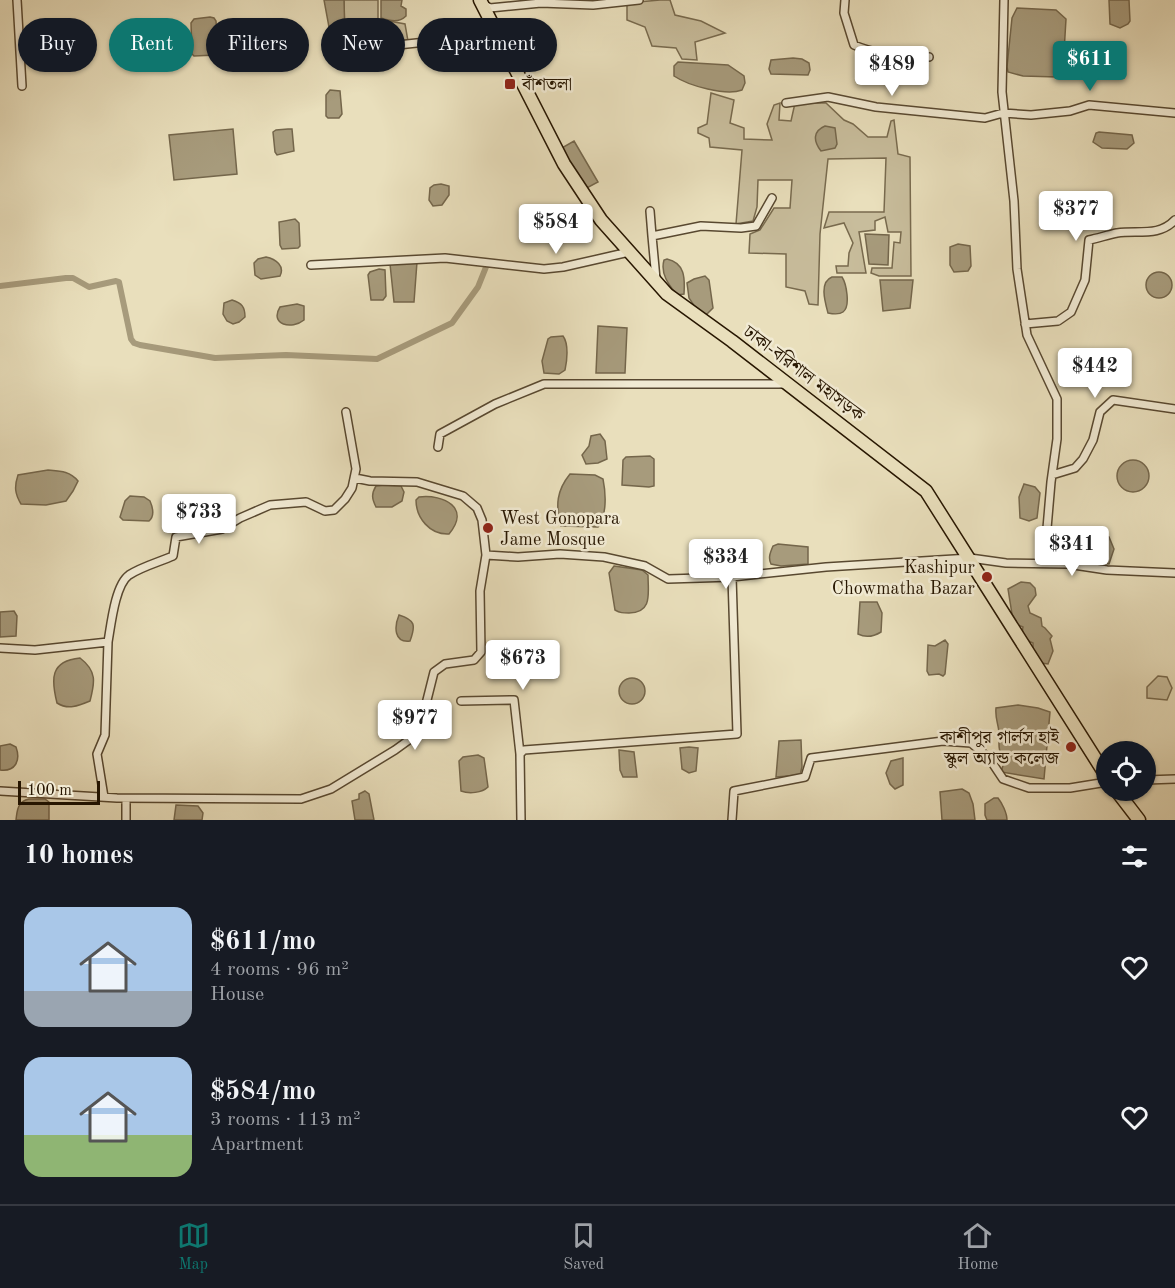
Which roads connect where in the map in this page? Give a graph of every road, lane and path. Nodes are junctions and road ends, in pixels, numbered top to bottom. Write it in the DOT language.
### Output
graph roads {
  1 [pos="18,0"];
  2 [pos="639,0"];
  3 [pos="845,0"];
  4 [pos="1004,0"];
  5 [pos="482,2"];
  6 [pos="490,18"];
  7 [pos="929,57"];
  8 [pos="517,72"];
  9 [pos="22,86"];
  10 [pos="786,103"];
  11 [pos="1003,113"];
  12 [pos="1175,113"];
  13 [pos="772,198"];
  14 [pos="650,211"];
  15 [pos="1175,220"];
  16 [pos="652,236"];
  17 [pos="629,252"];
  18 [pos="311,265"];
  19 [pos="658,284"];
  20 [pos="1025,324"];
  21 [pos="788,384"];
  22 [pos="1175,408"];
  23 [pos="346,412"];
  24 [pos="438,447"];
  25 [pos="1052,475"];
  26 [pos="355,478"];
  27 [pos="486,555"];
  28 [pos="970,558"];
  29 [pos="1044,563"];
  30 [pos="1175,573"];
  31 [pos="732,577"];
  32 [pos="108,642"];
  33 [pos="0,648"];
  34 [pos="461,701"];
  35 [pos="520,754"];
  36 [pos="1096,759"];
  37 [pos="1175,779"];
  38 [pos="1156,780"];
  39 [pos="1096,784"];
  40 [pos="0,791"];
  41 [pos="104,797"];
  42 [pos="126,799"];
  43 [pos="1124,801"];
  44 [pos="126,820"];
  45 [pos="521,820"];
  46 [pos="732,820"];
  47 [pos="1138,820"];
  1 -- 9 [label="street"];
  2 -- 5 [label="street"];
  3 -- 7 [label="street"];
  4 -- 11 [label="street"];
  5 -- 6 [label="highway, ঢাকা-বরিশাল মহাসড়ক"];
  8 -- 17 [label="highway, ঢাকা-বরিশাল মহাসড়ক"];
  10 -- 11 [label="street"];
  11 -- 12 [label="street"];
  11 -- 20 [label="street"];
  13 -- 16 [label="street"];
  14 -- 16 [label="street"];
  15 -- 20 [label="street"];
  16 -- 19 [label="street"];
  17 -- 18 [label="street"];
  17 -- 19 [label="highway, ঢাকা-বরিশাল মহাসড়ক"];
  19 -- 21 [label="highway, ঢাকা-বরিশাল মহাসড়ক"];
  20 -- 25 [label="street"];
  21 -- 24 [label="street"];
  21 -- 28 [label="highway, ঢাকা-বরিশাল মহাসড়ক"];
  22 -- 25 [label="street"];
  23 -- 26 [label="street"];
  25 -- 29 [label="street"];
  26 -- 27 [label="street"];
  26 -- 32 [label="street"];
  27 -- 31 [label="street"];
  27 -- 42 [label="street"];
  28 -- 29 [label="street"];
  28 -- 31 [label="street"];
  28 -- 36 [label="highway, ঢাকা-বরিশাল মহাসড়ক"];
  29 -- 30 [label="street"];
  31 -- 35 [label="street"];
  32 -- 33 [label="street"];
  32 -- 41 [label="street"];
  34 -- 35 [label="street"];
  35 -- 45 [label="street"];
  37 -- 38 [label="street"];
  39 -- 46 [label="street"];
  40 -- 41 [label="street"];
  41 -- 42 [label="street"];
  42 -- 44 [label="street"];
  43 -- 47 [label="highway"];
}
